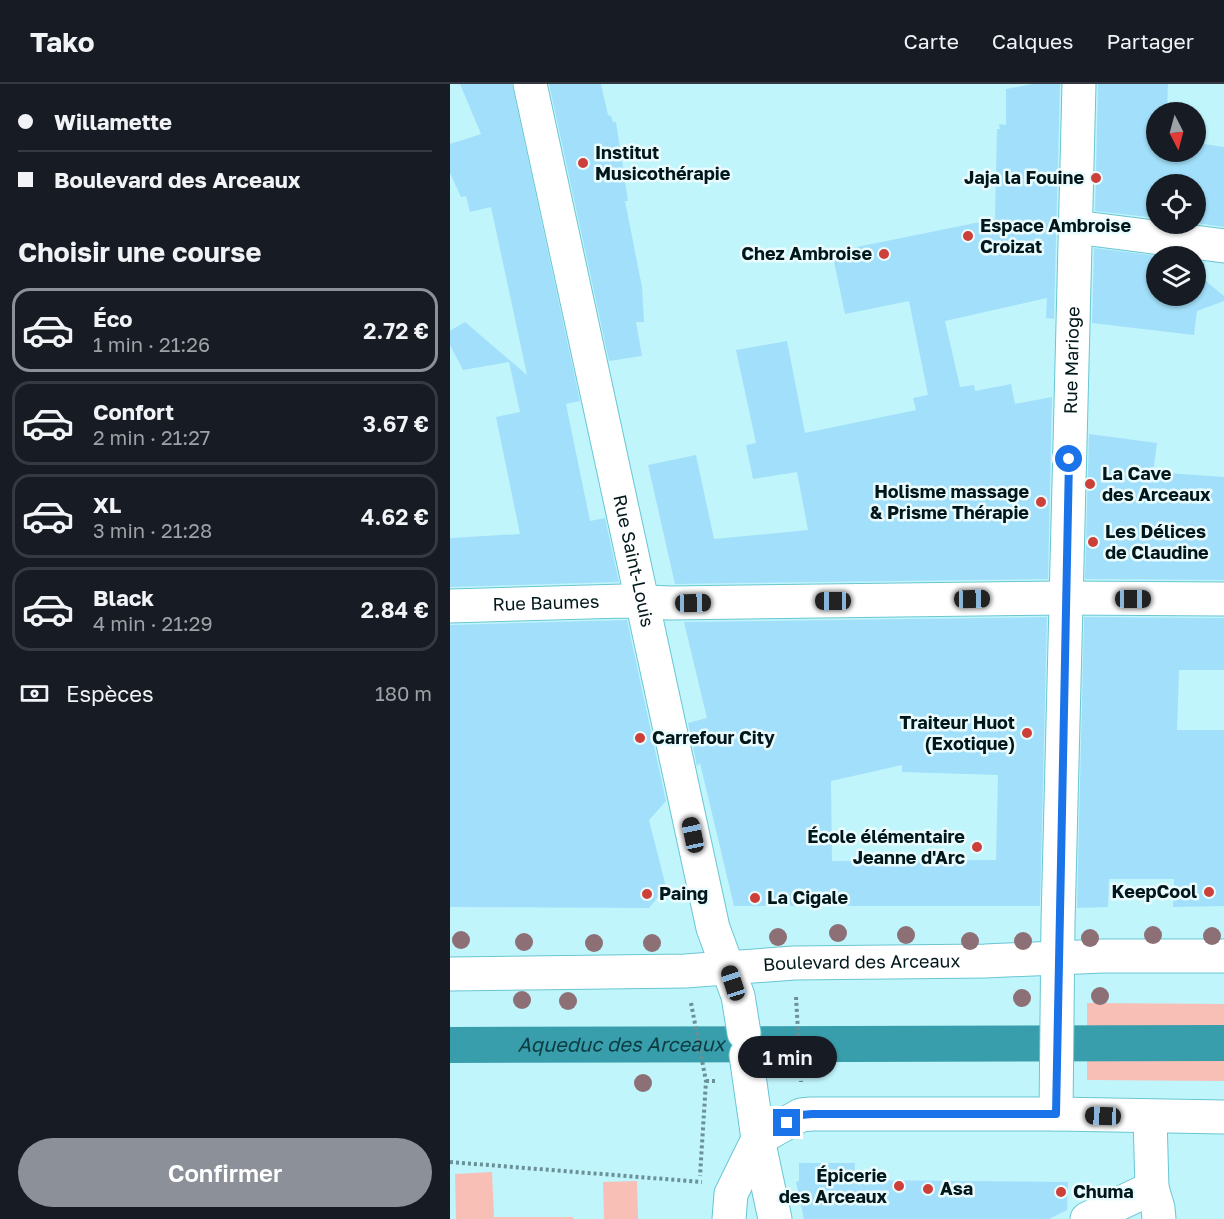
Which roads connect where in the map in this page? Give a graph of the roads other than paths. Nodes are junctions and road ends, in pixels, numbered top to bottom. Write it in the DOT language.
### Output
graph roads {
  1 [pos="530,84"];
  2 [pos="1079,84"];
  3 [pos="1075,228"];
  4 [pos="1224,246"];
  5 [pos="1065,598"];
  6 [pos="1224,599"];
  7 [pos="641,601"];
  8 [pos="450,606"];
  9 [pos="1224,956"];
  10 [pos="1059,959"];
  11 [pos="729,969"];
  12 [pos="450,974"];
  13 [pos="1056,1114"];
  14 [pos="1150,1117"];
  15 [pos="1224,1118"];
  16 [pos="758,1139"];
  17 [pos="1152,1188"];
  18 [pos="729,1219"];
  19 [pos="775,1219"];
  20 [pos="1087,1219"];
  21 [pos="1158,1219"];
  1 -- 7 [label="street, Rue Saint-Louis"];
  2 -- 3 [label="street, Rue Marioge"];
  3 -- 4 [label="street"];
  3 -- 5 [label="street, Rue Marioge"];
  5 -- 6 [label="street, Rue Baumes"];
  5 -- 7 [label="street, Rue Baumes"];
  5 -- 10 [label="street, Rue Marioge"];
  7 -- 8 [label="street, Rue Baumes"];
  7 -- 11 [label="street, Rue Saint-Louis"];
  9 -- 10 [label="street, Boulevard des Arceaux"];
  10 -- 11 [label="street, Boulevard des Arceaux"];
  10 -- 13 [label="street"];
  11 -- 12 [label="street, Boulevard des Arceaux"];
  11 -- 16 [label="street, Rue Saint-Louis"];
  13 -- 14 [label="street"];
  13 -- 16 [label="street"];
  14 -- 15 [label="street"];
  14 -- 17 [label="street"];
  16 -- 18 [label="street"];
  16 -- 19 [label="street, Rue Saint-Louis"];
  17 -- 20 [label="street"];
  17 -- 21 [label="street"];
}
